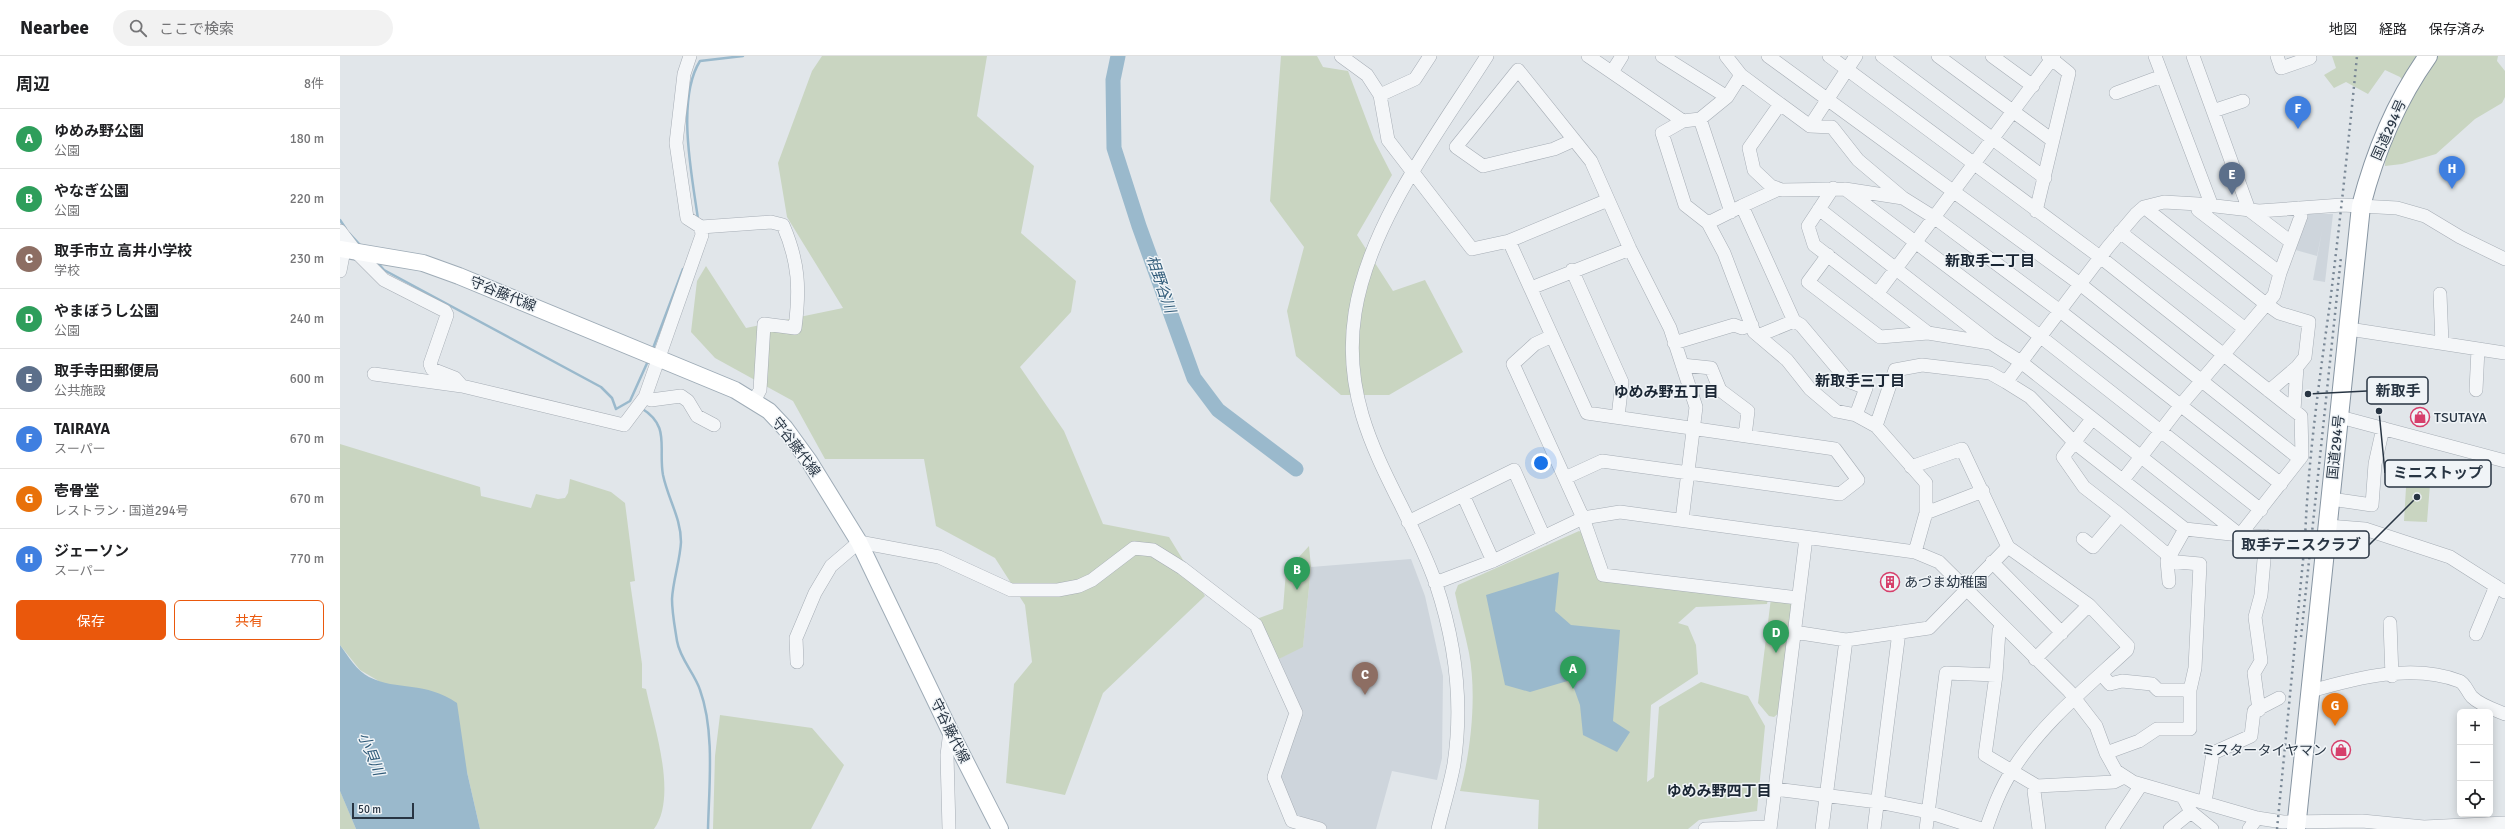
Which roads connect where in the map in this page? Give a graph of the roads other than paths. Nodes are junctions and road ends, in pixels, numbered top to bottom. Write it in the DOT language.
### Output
graph roads {
  1 [pos="690,56"];
  2 [pos="1341,56"];
  3 [pos="1430,56"];
  4 [pos="1487,56"];
  5 [pos="1588,56"];
  6 [pos="1622,56"];
  7 [pos="1662,56"];
  8 [pos="1768,56"];
  9 [pos="1829,56"];
  10 [pos="1856,56"];
  11 [pos="1882,56"];
  12 [pos="1938,56"];
  13 [pos="1992,56"];
  14 [pos="2155,56"];
  15 [pos="2193,56"];
  16 [pos="2277,56"];
  17 [pos="2428,56"];
  18 [pos="2052,57"];
  19 [pos="1730,58"];
  20 [pos="2310,58"];
  21 [pos="1846,68"];
  22 [pos="1612,72"];
  23 [pos="1741,75"];
  24 [pos="2162,76"];
  25 [pos="2033,86"];
  26 [pos="2116,93"];
  27 [pos="1380,95"];
  28 [pos="1727,97"];
  29 [pos="1829,100"];
  30 [pos="2243,101"];
  31 [pos="1780,104"];
  32 [pos="2015,112"];
  33 [pos="2213,112"];
  34 [pos="1700,119"];
  35 [pos="1682,121"];
  36 [pos="1810,126"];
  37 [pos="1994,139"];
  38 [pos="1574,140"];
  39 [pos="2052,140"];
  40 [pos="1975,165"];
  41 [pos="1413,172"];
  42 [pos="2045,178"];
  43 [pos="1779,189"];
  44 [pos="1839,189"];
  45 [pos="1953,193"];
  46 [pos="1903,198"];
  47 [pos="1608,200"];
  48 [pos="2204,205"];
  49 [pos="2361,206"];
  50 [pos="2144,207"];
  51 [pos="2298,208"];
  52 [pos="1737,209"];
  53 [pos="1819,209"];
  54 [pos="2249,210"];
  55 [pos="2036,211"];
  56 [pos="1935,218"];
  57 [pos="1708,223"];
  58 [pos="698,225"];
  59 [pos="340,230"];
  60 [pos="2120,232"];
  61 [pos="1509,241"];
  62 [pos="2291,242"];
  63 [pos="1917,244"];
  64 [pos="1630,250"];
  65 [pos="350,251"];
  66 [pos="1828,256"];
  67 [pos="2100,257"];
  68 [pos="2505,259"];
  69 [pos="1572,270"];
  70 [pos="1897,270"];
  71 [pos="340,271"];
  72 [pos="2280,273"];
  73 [pos="2080,284"];
  74 [pos="1531,288"];
  75 [pos="1877,294"];
  76 [pos="2440,294"];
  77 [pos="2266,304"];
  78 [pos="2060,311"];
  79 [pos="1794,321"];
  80 [pos="1752,325"];
  81 [pos="2244,328"];
  82 [pos="2349,329"];
  83 [pos="1928,333"];
  84 [pos="1760,335"];
  85 [pos="1552,336"];
  86 [pos="2041,337"];
  87 [pos="1674,343"];
  88 [pos="1991,343"];
  89 [pos="2442,343"];
  90 [pos="2478,349"];
  91 [pos="2505,353"];
  92 [pos="2222,355"];
  93 [pos="653,356"];
  94 [pos="2021,362"];
  95 [pos="1682,365"];
  96 [pos="2297,367"];
  97 [pos="374,374"];
  98 [pos="2202,380"];
  99 [pos="2006,382"];
  100 [pos="462,386"];
  101 [pos="2476,390"];
  102 [pos="2269,391"];
  103 [pos="754,401"];
  104 [pos="640,403"];
  105 [pos="2180,406"];
  106 [pos="2294,410"];
  107 [pos="1856,415"];
  108 [pos="1618,417"];
  109 [pos="2340,417"];
  110 [pos="2092,419"];
  111 [pos="714,425"];
  112 [pos="1876,426"];
  113 [pos="1693,428"];
  114 [pos="2383,428"];
  115 [pos="2161,432"];
  116 [pos="1745,436"];
  117 [pos="2075,443"];
  118 [pos="2141,457"];
  119 [pos="2300,459"];
  120 [pos="2505,461"];
  121 [pos="1911,467"];
  122 [pos="1688,474"];
  123 [pos="1565,478"];
  124 [pos="2123,480"];
  125 [pos="2281,484"];
  126 [pos="1983,491"];
  127 [pos="1463,495"];
  128 [pos="2331,499"];
  129 [pos="2261,510"];
  130 [pos="1926,513"];
  131 [pos="2120,516"];
  132 [pos="1583,518"];
  133 [pos="1682,520"];
  134 [pos="1408,522"];
  135 [pos="2328,526"];
  136 [pos="2185,529"];
  137 [pos="2240,535"];
  138 [pos="2266,536"];
  139 [pos="1544,537"];
  140 [pos="1806,538"];
  141 [pos="2083,539"];
  142 [pos="2295,539"];
  143 [pos="859,542"];
  144 [pos="2008,547"];
  145 [pos="1915,552"];
  146 [pos="2168,558"];
  147 [pos="1493,561"];
  148 [pos="1992,562"];
  149 [pos="2169,582"];
  150 [pos="1435,583"];
  151 [pos="1967,588"];
  152 [pos="2500,589"];
  153 [pos="1798,598"];
  154 [pos="2089,605"];
  155 [pos="2390,623"];
  156 [pos="2002,625"];
  157 [pos="1794,632"];
  158 [pos="1899,632"];
  159 [pos="2062,633"];
  160 [pos="2476,634"];
  161 [pos="1846,640"];
  162 [pos="2035,659"];
  163 [pos="797,662"];
  164 [pos="2101,674"];
  165 [pos="1996,675"];
  166 [pos="2392,676"];
  167 [pos="2190,690"];
  168 [pos="2311,691"];
  169 [pos="2278,698"];
  170 [pos="2074,699"];
  171 [pos="2259,710"];
  172 [pos="2505,714"];
  173 [pos="950,731"];
  174 [pos="2106,753"];
  175 [pos="2011,771"];
  176 [pos="2124,777"];
  177 [pos="2141,785"];
  178 [pos="2037,786"];
  179 [pos="1775,789"];
  180 [pos="1826,796"];
  181 [pos="2183,796"];
  182 [pos="1878,802"];
  183 [pos="2205,802"];
  184 [pos="1928,812"];
  185 [pos="2191,812"];
  186 [pos="2482,823"];
  187 [pos="2505,823"];
  188 [pos="2253,824"];
  189 [pos="2296,826"];
  190 [pos="1770,828"];
  191 [pos="949,829"];
  192 [pos="1000,829"];
  193 [pos="1320,829"];
  194 [pos="1438,829"];
  195 [pos="1705,829"];
  196 [pos="1717,829"];
  197 [pos="1822,829"];
  198 [pos="1874,829"];
  199 [pos="1926,829"];
  200 [pos="1981,829"];
  201 [pos="1986,829"];
  202 [pos="2039,829"];
  203 [pos="2112,829"];
  204 [pos="2170,829"];
  205 [pos="2212,829"];
  1 -- 58 [label="street"];
  2 -- 27 [label="street"];
  3 -- 27 [label="street"];
  4 -- 41 [label="street"];
  5 -- 22 [label="street"];
  6 -- 22 [label="street"];
  7 -- 28 [label="street"];
  8 -- 29 [label="street"];
  9 -- 21 [label="street"];
  10 -- 21 [label="street"];
  11 -- 37 [label="street"];
  12 -- 32 [label="street"];
  13 -- 25 [label="street"];
  14 -- 24 [label="street"];
  15 -- 33 [label="street"];
  16 -- 20 [label="street"];
  17 -- 49 [label="highway, 国道294号"];
  18 -- 25 [label="street"];
  18 -- 39 [label="street"];
  19 -- 23 [label="street"];
  21 -- 29 [label="street"];
  21 -- 40 [label="street"];
  22 -- 35 [label="street"];
  23 -- 28 [label="street"];
  23 -- 31 [label="street"];
  24 -- 26 [label="street"];
  24 -- 48 [label="street"];
  25 -- 32 [label="street"];
  27 -- 41 [label="street"];
  28 -- 34 [label="street"];
  29 -- 36 [label="street"];
  29 -- 45 [label="street"];
  30 -- 33 [label="street"];
  31 -- 36 [label="street"];
  31 -- 43 [label="street"];
  32 -- 37 [label="street"];
  32 -- 39 [label="street"];
  33 -- 54 [label="street"];
  34 -- 35 [label="street"];
  34 -- 52 [label="street"];
  35 -- 57 [label="street"];
  36 -- 46 [label="street"];
  37 -- 40 [label="street"];
  37 -- 42 [label="street"];
  38 -- 38 [label="street"];
  38 -- 47 [label="street"];
  39 -- 42 [label="street"];
  40 -- 45 [label="street"];
  40 -- 55 [label="street"];
  41 -- 61 [label="street"];
  41 -- 134 [label="street"];
  42 -- 55 [label="street"];
  43 -- 44 [label="street"];
  43 -- 52 [label="street"];
  44 -- 46 [label="street"];
  44 -- 53 [label="street"];
  44 -- 63 [label="street"];
  45 -- 56 [label="street"];
  45 -- 73 [label="street"];
  46 -- 56 [label="street"];
  47 -- 61 [label="street"];
  47 -- 64 [label="street"];
  48 -- 50 [label="street"];
  48 -- 54 [label="street"];
  48 -- 72 [label="street"];
  49 -- 51 [label="street"];
  49 -- 68 [label="street"];
  49 -- 82 [label="highway, 国道294号"];
  50 -- 60 [label="street"];
  50 -- 77 [label="street"];
  51 -- 54 [label="street"];
  51 -- 62 [label="street"];
  52 -- 57 [label="street"];
  52 -- 79 [label="street"];
  53 -- 66 [label="street"];
  53 -- 70 [label="street"];
  54 -- 62 [label="street"];
  55 -- 67 [label="street"];
  56 -- 63 [label="street"];
  56 -- 78 [label="street"];
  57 -- 80 [label="street"];
  58 -- 93 [label="street"];
  58 -- 103 [label="street"];
  59 -- 65 [label="street"];
  60 -- 67 [label="street"];
  60 -- 81 [label="street"];
  61 -- 74 [label="street"];
  62 -- 72 [label="street"];
  63 -- 70 [label="street"];
  63 -- 86 [label="street"];
  64 -- 69 [label="street"];
  64 -- 87 [label="street"];
  65 -- 71 [label="street"];
  65 -- 93 [label="main road, 守谷藤代線"];
  65 -- 100 [label="street"];
  66 -- 75 [label="street"];
  66 -- 83 [label="street"];
  67 -- 73 [label="street"];
  67 -- 92 [label="street"];
  69 -- 74 [label="street"];
  69 -- 108 [label="street"];
  70 -- 75 [label="street"];
  70 -- 88 [label="street"];
  72 -- 77 [label="street"];
  73 -- 78 [label="street"];
  73 -- 98 [label="street"];
  74 -- 85 [label="street"];
  75 -- 83 [label="street"];
  76 -- 89 [label="street"];
  77 -- 81 [label="street"];
  77 -- 96 [label="street"];
  78 -- 86 [label="street"];
  78 -- 105 [label="street"];
  79 -- 84 [label="street"];
  79 -- 107 [label="street"];
  80 -- 84 [label="street"];
  80 -- 87 [label="street"];
  81 -- 92 [label="street"];
  82 -- 89 [label="street"];
  82 -- 109 [label="highway, 国道294号"];
  83 -- 88 [label="street"];
  84 -- 107 [label="street"];
  85 -- 108 [label="street"];
  85 -- 123 [label="street"];
  86 -- 94 [label="street"];
  86 -- 115 [label="street"];
  87 -- 95 [label="street"];
  88 -- 94 [label="street"];
  89 -- 90 [label="street"];
  90 -- 91 [label="street"];
  90 -- 101 [label="street"];
  92 -- 98 [label="street"];
  92 -- 102 [label="street"];
  93 -- 103 [label="main road, 守谷藤代線"];
  93 -- 104 [label="street"];
  94 -- 99 [label="street"];
  94 -- 110 [label="street"];
  95 -- 113 [label="street"];
  95 -- 116 [label="street"];
  96 -- 102 [label="street"];
  96 -- 106 [label="street"];
  97 -- 100 [label="street"];
  98 -- 105 [label="street"];
  98 -- 119 [label="street"];
  99 -- 112 [label="street"];
  99 -- 117 [label="street"];
  100 -- 104 [label="street"];
  102 -- 106 [label="street"];
  103 -- 143 [label="main road, 守谷藤代線"];
  104 -- 111 [label="street"];
  105 -- 115 [label="street"];
  105 -- 125 [label="street"];
  106 -- 119 [label="street"];
  107 -- 112 [label="street"];
  108 -- 113 [label="street"];
  109 -- 114 [label="street"];
  109 -- 128 [label="highway, 国道294号"];
  110 -- 117 [label="street"];
  110 -- 118 [label="street"];
  112 -- 121 [label="street"];
  113 -- 116 [label="street"];
  113 -- 122 [label="street"];
  114 -- 120 [label="street"];
  114 -- 128 [label="street"];
  115 -- 118 [label="street"];
  115 -- 129 [label="street"];
  116 -- 122 [label="street"];
  117 -- 124 [label="street"];
  117 -- 131 [label="street"];
  118 -- 124 [label="street"];
  118 -- 137 [label="street"];
  119 -- 125 [label="street"];
  121 -- 126 [label="street"];
  121 -- 130 [label="street"];
  122 -- 123 [label="street"];
  122 -- 133 [label="street"];
  123 -- 132 [label="street"];
  124 -- 136 [label="street"];
  125 -- 129 [label="street"];
  126 -- 130 [label="street"];
  126 -- 144 [label="street"];
  127 -- 134 [label="street"];
  127 -- 139 [label="street"];
  127 -- 147 [label="street"];
  128 -- 135 [label="highway, 国道294号"];
  129 -- 137 [label="street"];
  130 -- 145 [label="street"];
  131 -- 141 [label="street"];
  131 -- 146 [label="street"];
  132 -- 133 [label="street"];
  132 -- 139 [label="street"];
  132 -- 153 [label="street"];
  133 -- 140 [label="street"];
  134 -- 150 [label="street"];
  135 -- 152 [label="street"];
  135 -- 168 [label="highway, 国道294号"];
  136 -- 137 [label="street"];
  136 -- 146 [label="street"];
  137 -- 138 [label="street"];
  138 -- 142 [label="street"];
  138 -- 171 [label="street"];
  139 -- 147 [label="street"];
  140 -- 145 [label="street"];
  140 -- 153 [label="street"];
  143 -- 163 [label="street"];
  143 -- 173 [label="main road, 守谷藤代線"];
  143 -- 193 [label="street"];
  144 -- 148 [label="street"];
  144 -- 154 [label="street"];
  145 -- 151 [label="street"];
  146 -- 149 [label="street"];
  146 -- 167 [label="street"];
  147 -- 150 [label="street"];
  148 -- 151 [label="street"];
  148 -- 159 [label="street"];
  150 -- 194 [label="street"];
  151 -- 156 [label="street"];
  151 -- 158 [label="street"];
  152 -- 160 [label="street"];
  153 -- 157 [label="street"];
  154 -- 159 [label="street"];
  154 -- 164 [label="street"];
  155 -- 166 [label="street"];
  156 -- 162 [label="street"];
  156 -- 165 [label="street"];
  157 -- 161 [label="street"];
  157 -- 179 [label="street"];
  158 -- 161 [label="street"];
  158 -- 182 [label="street"];
  159 -- 162 [label="street"];
  161 -- 180 [label="street"];
  162 -- 170 [label="street"];
  164 -- 167 [label="street"];
  164 -- 170 [label="street"];
  165 -- 175 [label="street"];
  165 -- 184 [label="street"];
  166 -- 168 [label="street"];
  166 -- 172 [label="street"];
  167 -- 174 [label="street"];
  168 -- 189 [label="highway, 国道294号"];
  169 -- 171 [label="street"];
  170 -- 174 [label="street"];
  170 -- 175 [label="street"];
  171 -- 183 [label="street"];
  173 -- 191 [label="street"];
  173 -- 192 [label="main road, 守谷藤代線"];
  174 -- 176 [label="street"];
  175 -- 178 [label="street"];
  175 -- 201 [label="street"];
  176 -- 177 [label="street"];
  176 -- 178 [label="street"];
  177 -- 181 [label="street"];
  177 -- 203 [label="street"];
  178 -- 202 [label="street"];
  179 -- 180 [label="street"];
  179 -- 190 [label="street"];
  180 -- 182 [label="street"];
  180 -- 197 [label="street"];
  181 -- 183 [label="street"];
  181 -- 185 [label="street"];
  182 -- 184 [label="street"];
  182 -- 198 [label="street"];
  183 -- 188 [label="street"];
  184 -- 199 [label="street"];
  184 -- 200 [label="street"];
  185 -- 204 [label="street"];
  185 -- 205 [label="street"];
  186 -- 187 [label="street"];
  186 -- 189 [label="street"];
  188 -- 189 [label="street"];
  190 -- 196 [label="street"];
  195 -- 196 [label="street"];
}
